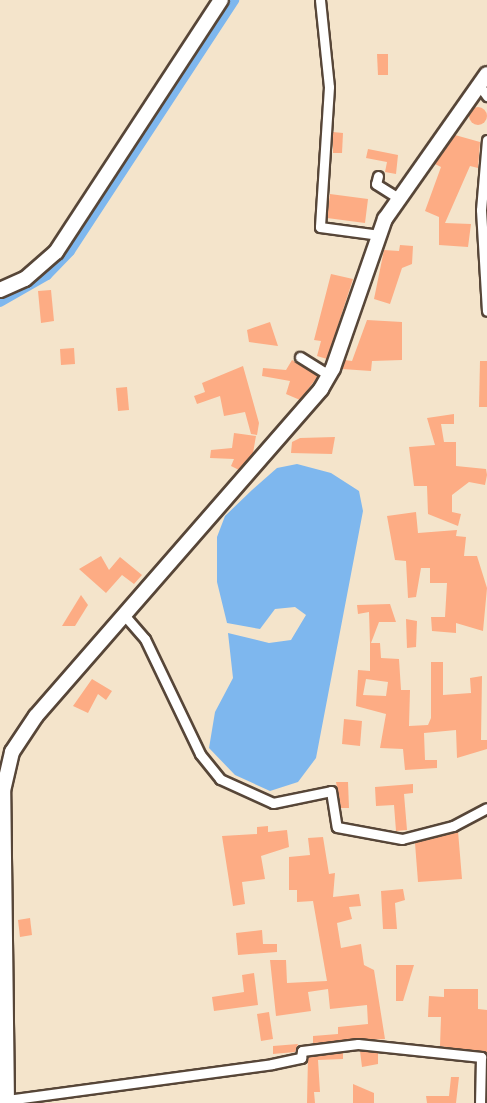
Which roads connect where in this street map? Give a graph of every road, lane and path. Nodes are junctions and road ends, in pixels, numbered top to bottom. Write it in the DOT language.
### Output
graph roads {
  1 [pos="221,0"];
  2 [pos="320,0"];
  3 [pos="484,85"];
  4 [pos="487,141"];
  5 [pos="378,177"];
  6 [pos="400,199"];
  7 [pos="379,235"];
  8 [pos="0,290"];
  9 [pos="487,311"];
  10 [pos="300,357"];
  11 [pos="329,375"];
  12 [pos="125,616"];
  13 [pos="487,808"];
  14 [pos="3,1011"];
  15 [pos="7,1101"];
  16 [pos="480,1103"];
  1 -- 8 [label="main road"];
  2 -- 7 [label="street"];
  3 -- 6 [label="main road"];
  4 -- 9 [label="street"];
  5 -- 6 [label="street"];
  6 -- 7 [label="main road"];
  7 -- 11 [label="main road"];
  10 -- 11 [label="street"];
  11 -- 12 [label="main road"];
  12 -- 13 [label="street"];
  12 -- 14 [label="main road"];
  14 -- 15 [label="main road"];
  15 -- 16 [label="street"];
}
